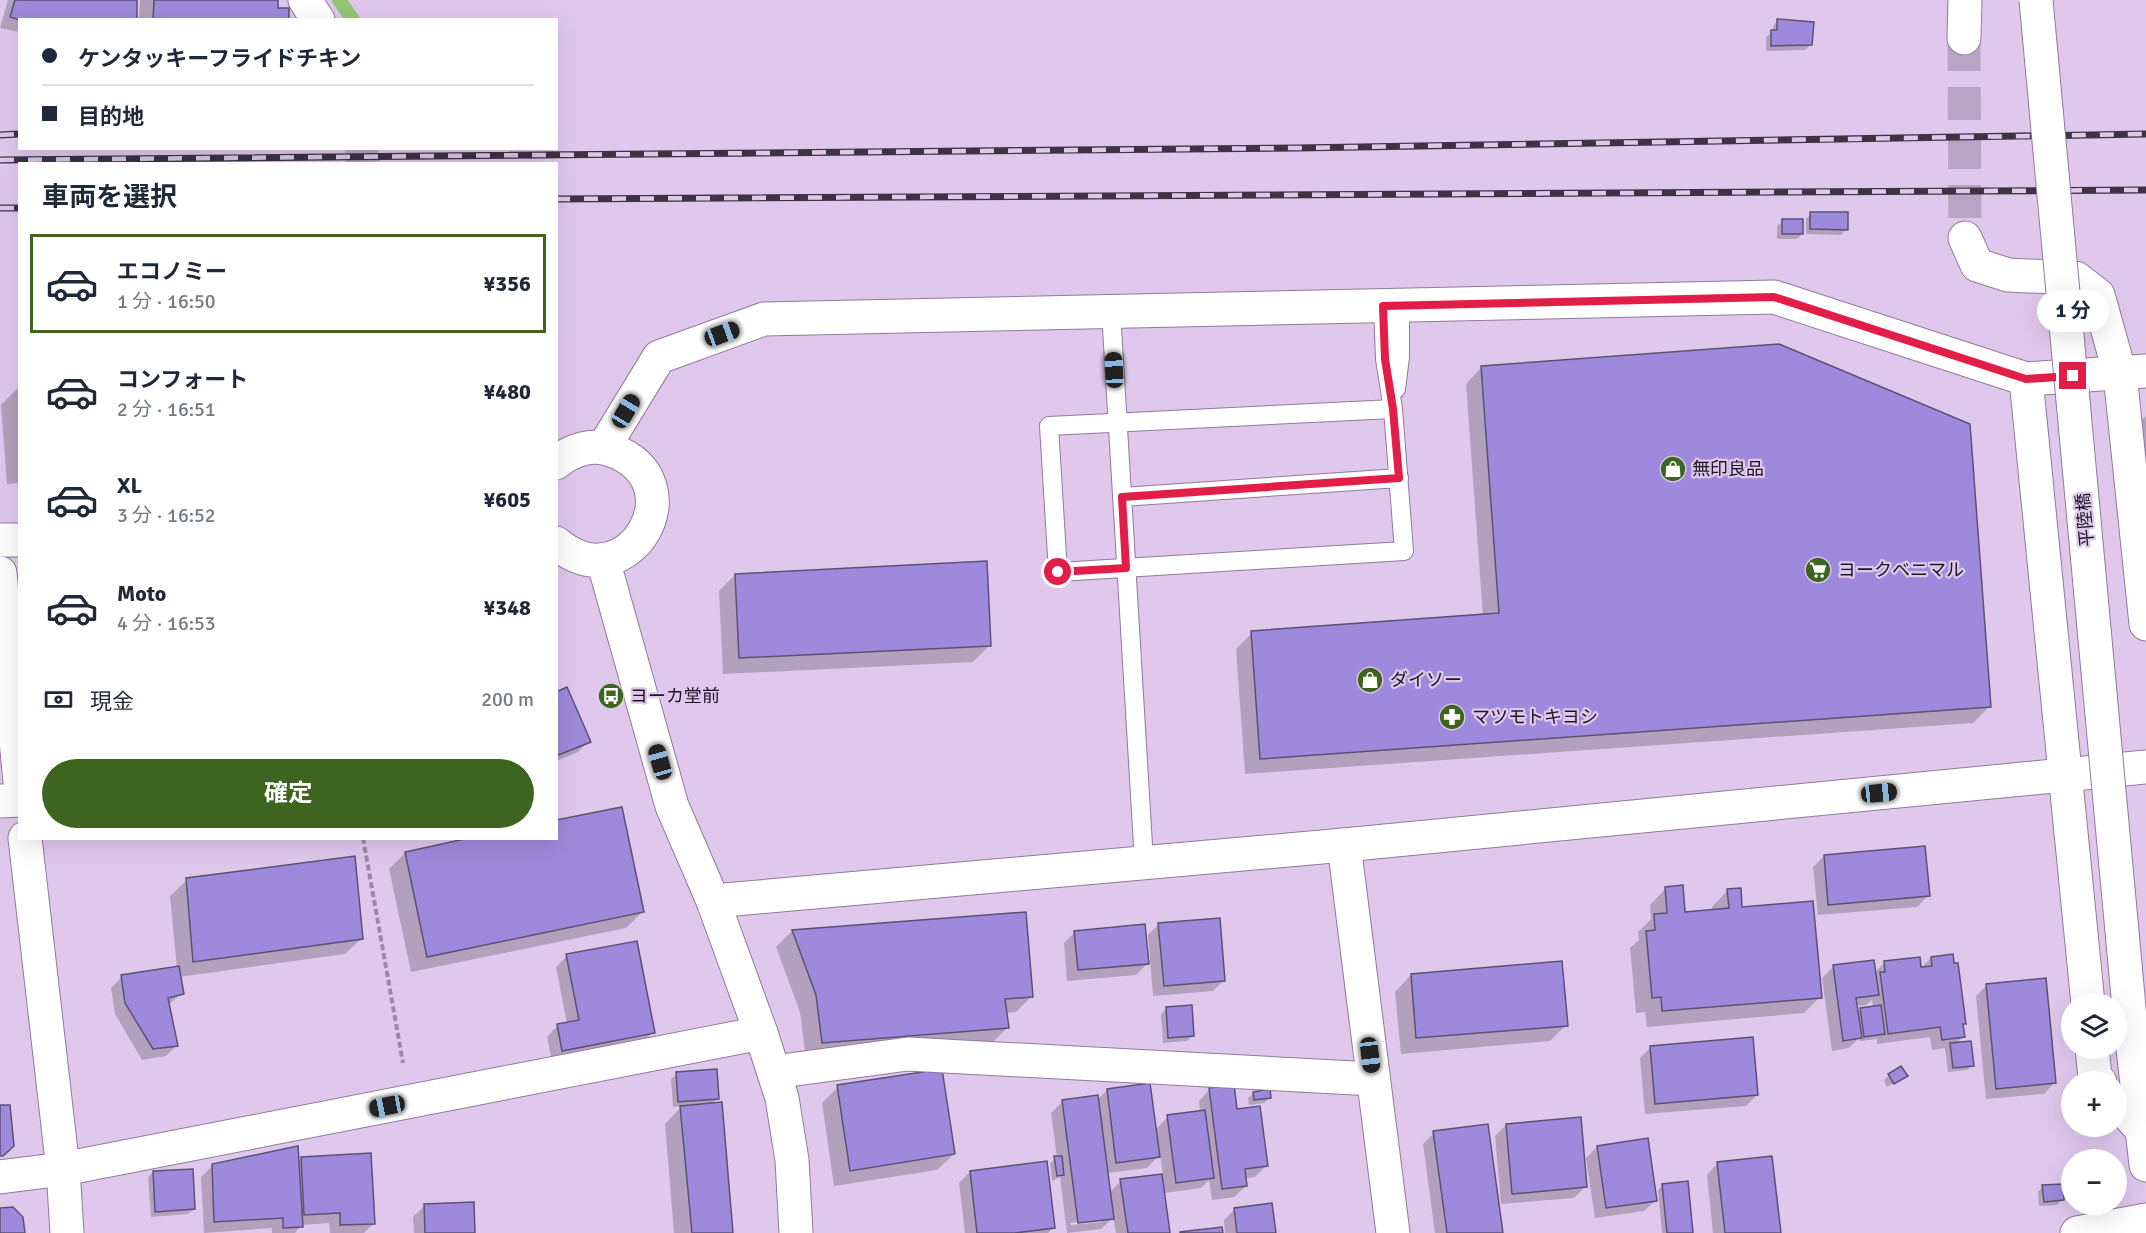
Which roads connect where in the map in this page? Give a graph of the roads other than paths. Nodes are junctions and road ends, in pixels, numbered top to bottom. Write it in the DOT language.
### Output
graph roads {
  1 [pos="305,0"];
  2 [pos="1965,0"];
  3 [pos="2036,0"];
  4 [pos="317,18"];
  5 [pos="1964,38"];
  6 [pos="1965,238"];
  7 [pos="1391,306"];
  8 [pos="1111,311"];
  9 [pos="2133,373"];
  10 [pos="2026,379"];
  11 [pos="1393,409"];
  12 [pos="1118,421"];
  13 [pos="604,447"];
  14 [pos="558,461"];
  15 [pos="1399,478"];
  16 [pos="1122,497"];
  17 [pos="0,540"];
  18 [pos="18,540"];
  19 [pos="558,545"];
  20 [pos="603,560"];
  21 [pos="1126,568"];
  22 [pos="0,573"];
  23 [pos="2146,624"];
  24 [pos="18,761"];
  25 [pos="2146,767"];
  26 [pos="2064,775"];
  27 [pos="18,800"];
  28 [pos="0,801"];
  29 [pos="26,840"];
  30 [pos="1344,845"];
  31 [pos="1144,862"];
  32 [pos="713,901"];
  33 [pos="2087,993"];
  34 [pos="761,1034"];
  35 [pos="774,1071"];
  36 [pos="2133,1071"];
  37 [pos="1373,1079"];
  38 [pos="2146,1165"];
  39 [pos="63,1169"];
  40 [pos="0,1177"];
  41 [pos="2146,1220"];
  42 [pos="67,1233"];
  43 [pos="796,1233"];
  44 [pos="1393,1233"];
  45 [pos="2077,1233"];
  1 -- 4 [label="street"];
  2 -- 5 [label="street"];
  3 -- 36 [label="street, 平陸橋, bridge"];
  6 -- 9 [label="street"];
  7 -- 8 [label="street"];
  7 -- 10 [label="street"];
  7 -- 11 [label="lane"];
  8 -- 12 [label="lane"];
  8 -- 13 [label="street"];
  9 -- 10 [label="street"];
  9 -- 23 [label="street"];
  10 -- 26 [label="street"];
  11 -- 12 [label="lane"];
  11 -- 15 [label="lane"];
  12 -- 16 [label="lane"];
  12 -- 21 [label="lane"];
  13 -- 14 [label="street"];
  13 -- 20 [label="street"];
  15 -- 16 [label="lane"];
  15 -- 21 [label="lane"];
  16 -- 21 [label="lane"];
  17 -- 18 [label="street"];
  19 -- 20 [label="street"];
  20 -- 32 [label="street"];
  21 -- 31 [label="lane"];
  22 -- 24 [label="street"];
  25 -- 26 [label="street"];
  26 -- 30 [label="street"];
  26 -- 33 [label="street"];
  27 -- 28 [label="street"];
  29 -- 39 [label="street"];
  30 -- 31 [label="street"];
  30 -- 37 [label="street"];
  31 -- 32 [label="street"];
  32 -- 34 [label="street"];
  34 -- 35 [label="street"];
  34 -- 39 [label="street"];
  35 -- 37 [label="street"];
  35 -- 43 [label="street"];
  36 -- 38 [label="street, 平陸橋"];
  37 -- 44 [label="street"];
  39 -- 40 [label="street"];
  39 -- 42 [label="street"];
  41 -- 45 [label="street"];
}
